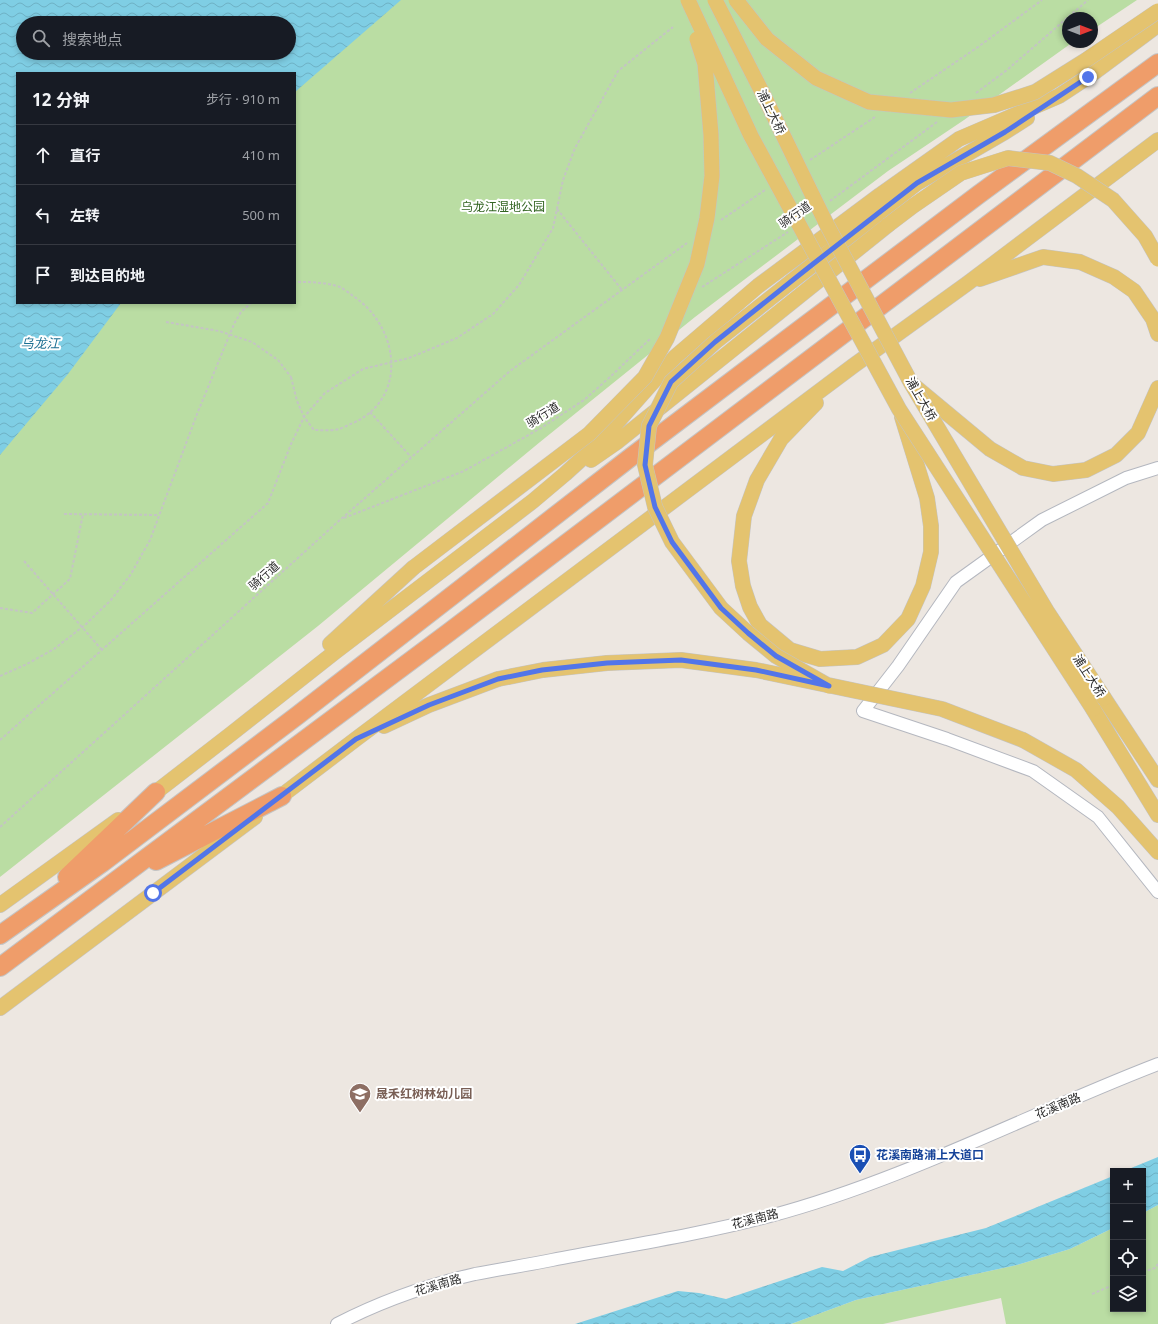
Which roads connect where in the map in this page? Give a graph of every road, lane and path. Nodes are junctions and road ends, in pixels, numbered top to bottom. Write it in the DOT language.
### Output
graph roads {
  1 [pos="687,0"];
  2 [pos="715,0"];
  3 [pos="736,0"];
  4 [pos="1088,0"];
  5 [pos="1158,11"];
  6 [pos="1158,25"];
  7 [pos="673,27"];
  8 [pos="1158,63"];
  9 [pos="973,96"];
  10 [pos="1059,96"];
  11 [pos="1158,96"];
  12 [pos="941,119"];
  13 [pos="1158,140"];
  14 [pos="829,202"];
  15 [pos="557,209"];
  16 [pos="792,229"];
  17 [pos="1158,259"];
  18 [pos="296,282"];
  19 [pos="968,283"];
  20 [pos="622,290"];
  21 [pos="699,291"];
  22 [pos="250,304"];
  23 [pos="166,322"];
  24 [pos="656,333"];
  25 [pos="1158,334"];
  26 [pos="392,362"];
  27 [pos="853,366"];
  28 [pos="911,384"];
  29 [pos="1158,388"];
  30 [pos="899,409"];
  31 [pos="370,412"];
  32 [pos="304,417"];
  33 [pos="411,458"];
  34 [pos="1158,468"];
  35 [pos="533,501"];
  36 [pos="64,514"];
  37 [pos="83,514"];
  38 [pos="159,515"];
  39 [pos="24,561"];
  40 [pos="53,594"];
  41 [pos="0,608"];
  42 [pos="102,650"];
  43 [pos="0,676"];
  44 [pos="829,686"];
  45 [pos="231,734"];
  46 [pos="356,739"];
  47 [pos="0,740"];
  48 [pos="1158,780"];
  49 [pos="156,792"];
  50 [pos="282,796"];
  51 [pos="1158,816"];
  52 [pos="0,827"];
  53 [pos="1158,852"];
  54 [pos="106,887"];
  55 [pos="1158,892"];
  56 [pos="0,905"];
  57 [pos="24,919"];
  58 [pos="0,936"];
  59 [pos="0,968"];
  60 [pos="0,1008"];
  61 [pos="1158,1064"];
  62 [pos="1158,1264"];
  63 [pos="1146,1271"];
  64 [pos="1110,1286"];
  65 [pos="1092,1294"];
  66 [pos="337,1324"];
  1 -- 30 [label="main road, bridge"];
  1 -- 45 [label="main road, bridge"];
  2 -- 28 [label="main road, 浦上大桥, bridge"];
  3 -- 5 [label="main road, bridge"];
  4 -- 9 [label="path"];
  6 -- 10 [label="main road"];
  7 -- 15 [label="path"];
  8 -- 57 [label="highway"];
  10 -- 35 [label="main road"];
  10 -- 44 [label="main road, bridge"];
  11 -- 54 [label="highway"];
  12 -- 14 [label="path, 骑行道"];
  13 -- 19 [label="main road"];
  15 -- 20 [label="path"];
  15 -- 26 [label="path"];
  16 -- 21 [label="path, 骑行道"];
  17 -- 35 [label="main road, bridge"];
  18 -- 26 [label="path"];
  19 -- 25 [label="main road"];
  19 -- 27 [label="main road"];
  22 -- 38 [label="path"];
  23 -- 32 [label="path, bridge"];
  24 -- 52 [label="path, 骑行道"];
  26 -- 31 [label="path"];
  26 -- 32 [label="path"];
  27 -- 30 [label="main road, bridge"];
  27 -- 46 [label="main road"];
  28 -- 29 [label="main road, bridge"];
  28 -- 48 [label="main road, 浦上大桥, bridge"];
  30 -- 51 [label="main road, bridge"];
  31 -- 32 [label="path"];
  31 -- 33 [label="path"];
  32 -- 42 [label="path"];
  34 -- 55 [label="street"];
  35 -- 45 [label="main road"];
  36 -- 37 [label="path"];
  37 -- 38 [label="path"];
  37 -- 40 [label="path"];
  38 -- 43 [label="path"];
  39 -- 40 [label="path"];
  40 -- 41 [label="path"];
  40 -- 42 [label="path"];
  42 -- 47 [label="path"];
  44 -- 46 [label="main road, bridge"];
  44 -- 53 [label="main road, bridge"];
  45 -- 49 [label="main road"];
  46 -- 50 [label="main road"];
  49 -- 56 [label="main road"];
  49 -- 57 [label="highway"];
  50 -- 54 [label="highway"];
  50 -- 60 [label="main road"];
  54 -- 59 [label="highway"];
  57 -- 58 [label="highway"];
  61 -- 66 [label="street, 花溪南路"];
  62 -- 63 [label="path"];
  64 -- 65 [label="path"];
}
